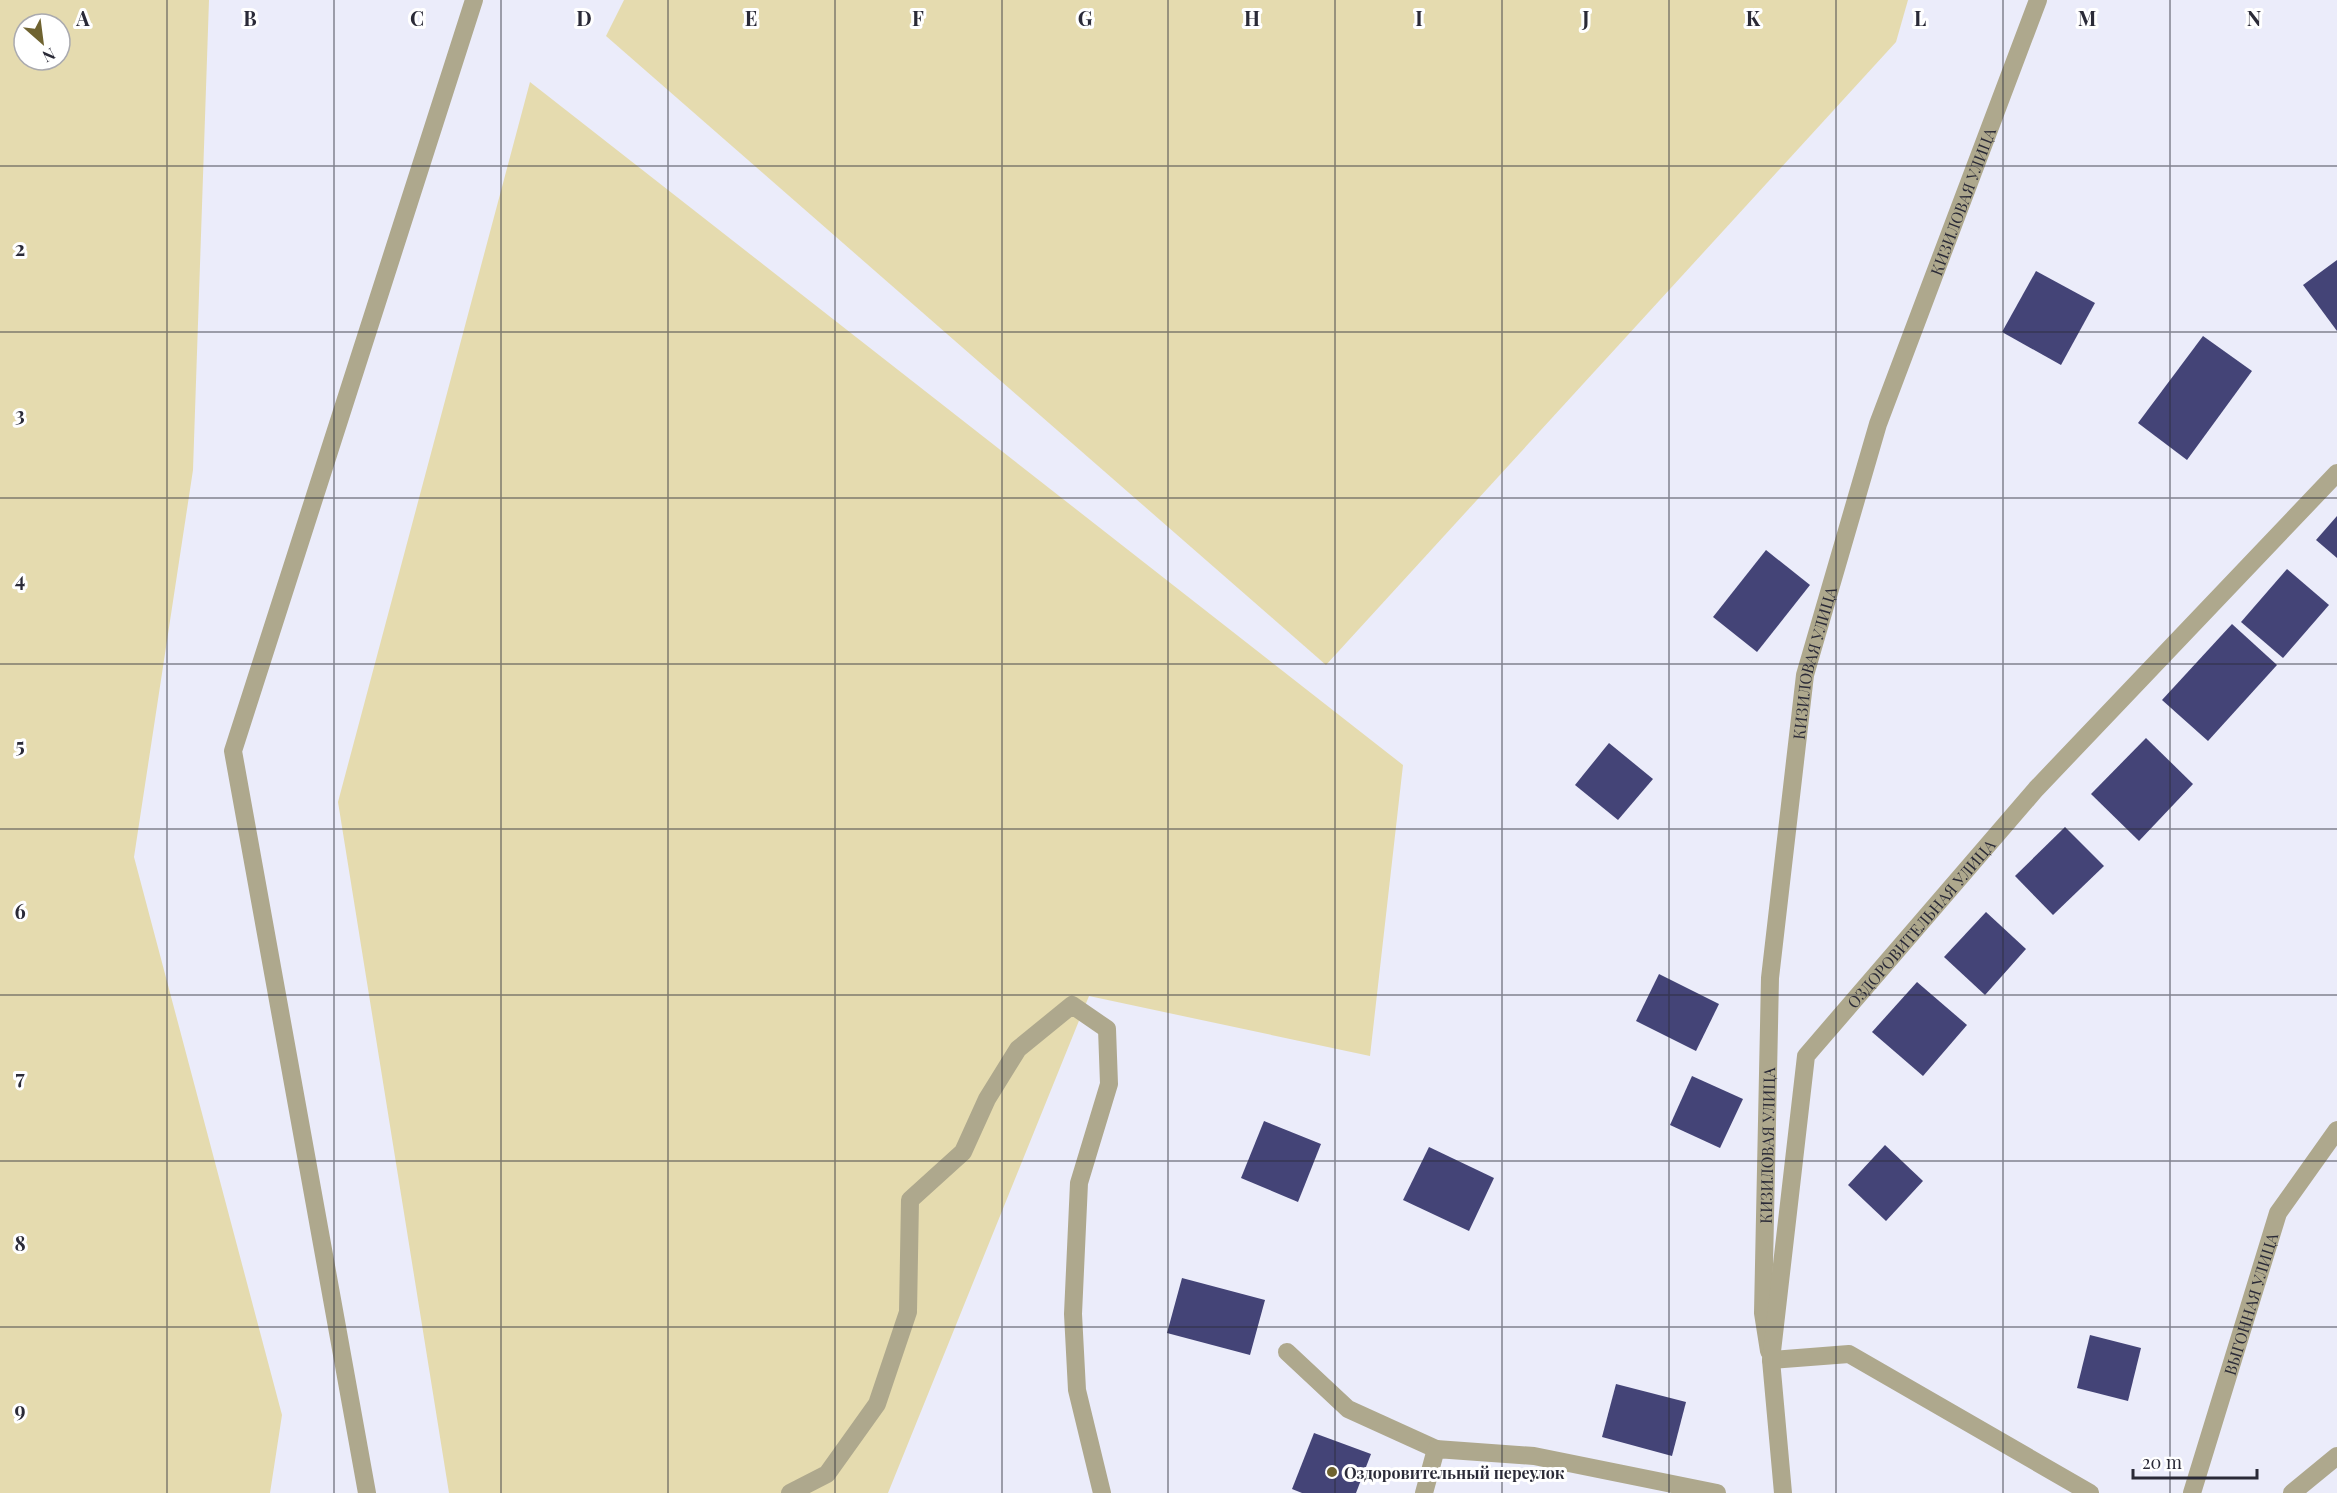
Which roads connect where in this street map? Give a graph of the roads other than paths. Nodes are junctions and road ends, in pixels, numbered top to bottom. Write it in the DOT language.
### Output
graph roads {
  1 [pos="474,0"];
  2 [pos="2038,0"];
  3 [pos="2337,473"];
  4 [pos="2337,1130"];
  5 [pos="1287,1352"];
  6 [pos="1771,1360"];
  7 [pos="1436,1449"];
  8 [pos="2337,1456"];
  9 [pos="367,1493"];
  10 [pos="790,1493"];
  11 [pos="1102,1493"];
  12 [pos="1424,1493"];
  13 [pos="1717,1493"];
  14 [pos="1783,1493"];
  15 [pos="2090,1493"];
  16 [pos="2192,1493"];
  17 [pos="2292,1493"];
  1 -- 9 [label="street"];
  2 -- 6 [label="street, КИЗИЛОВАЯ УЛИЦА"];
  3 -- 6 [label="street, ОЗДОРОВИТЕЛЬНАЯ УЛИЦА"];
  4 -- 16 [label="street, ВЫГОННАЯ УЛИЦА"];
  5 -- 7 [label="street"];
  6 -- 14 [label="street, ОЗДОРОВИТЕЛЬНАЯ УЛИЦА"];
  6 -- 15 [label="street"];
  7 -- 12 [label="street"];
  7 -- 13 [label="street"];
  8 -- 17 [label="street"];
  10 -- 11 [label="street"];
}
